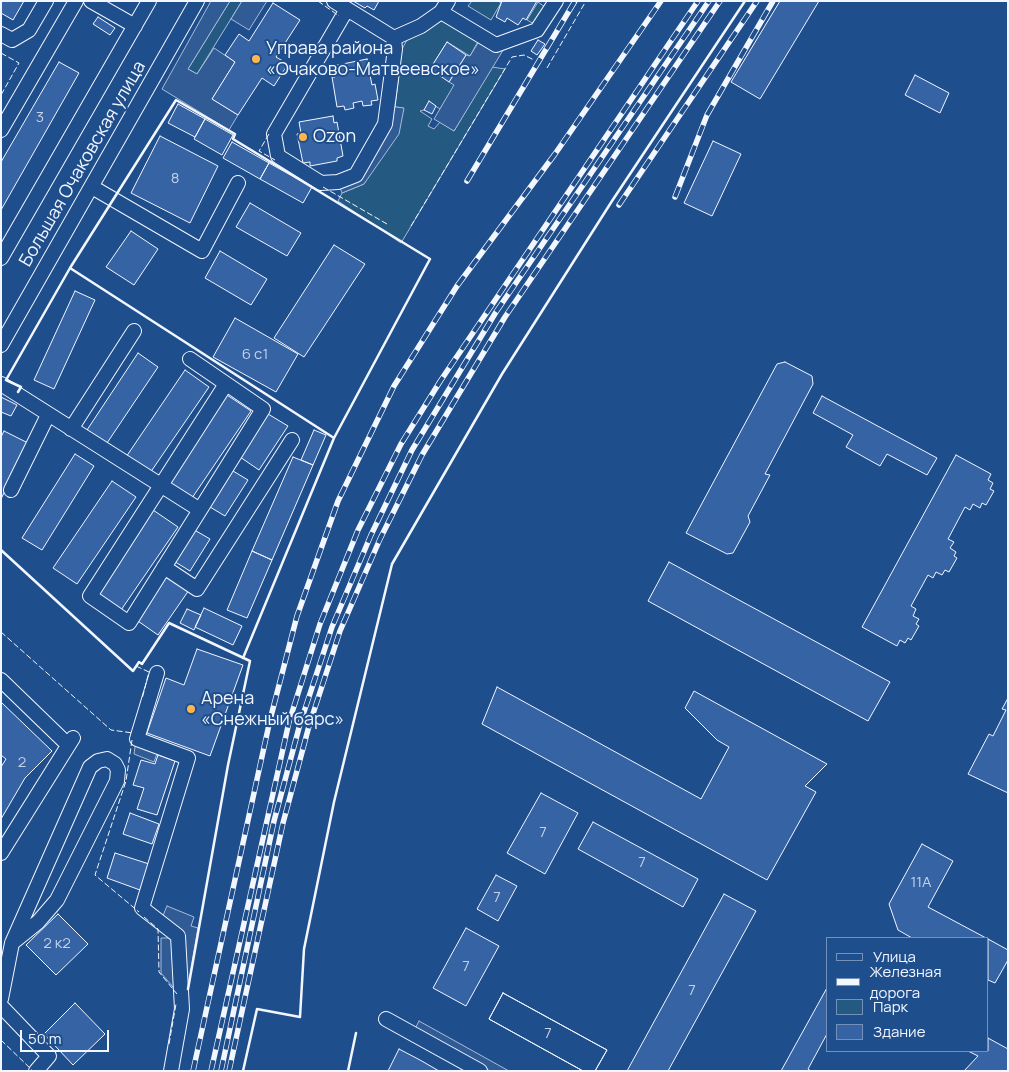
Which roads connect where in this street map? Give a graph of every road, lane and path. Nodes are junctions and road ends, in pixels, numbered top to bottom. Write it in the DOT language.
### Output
graph roads {
  1 [pos="46,1"];
  2 [pos="76,1"];
  3 [pos="91,1"];
  4 [pos="149,1"];
  5 [pos="197,1"];
  6 [pos="334,1"];
  7 [pos="556,1"];
  8 [pos="445,6"];
  9 [pos="347,10"];
  10 [pos="135,26"];
  11 [pos="1,34"];
  12 [pos="394,38"];
  13 [pos="1,130"];
  14 [pos="238,183"];
  15 [pos="92,186"];
  16 [pos="1,258"];
  17 [pos="134,331"];
  18 [pos="1,345"];
  19 [pos="190,360"];
  20 [pos="1,384"];
  21 [pos="226,384"];
  22 [pos="48,414"];
  23 [pos="71,429"];
  24 [pos="292,440"];
  25 [pos="160,485"];
  26 [pos="11,490"];
  27 [pos="200,510"];
  28 [pos="164,567"];
  29 [pos="157,673"];
  30 [pos="1,680"];
  31 [pos="1,853"];
  32 [pos="12,943"];
  33 [pos="1,999"];
  34 [pos="1,1006"];
  35 [pos="386,1018"];
  36 [pos="36,1071"];
  37 [pos="172,1071"];
  38 [pos="480,1071"];
  1 -- 11 [label="street"];
  2 -- 13 [label="street"];
  3 -- 10 [label="street"];
  4 -- 10 [label="street"];
  5 -- 15 [label="street, Большая Очаковская улица"];
  6 -- 9 [label="street"];
  7 -- 8 [label="street"];
  8 -- 12 [label="street"];
  9 -- 12 [label="street"];
  9 -- 12 [label="street"];
  10 -- 16 [label="street"];
  14 -- 15 [label="street"];
  15 -- 18 [label="street, Большая Очаковская улица"];
  17 -- 23 [label="street"];
  19 -- 21 [label="street"];
  20 -- 22 [label="street"];
  21 -- 25 [label="street"];
  21 -- 27 [label="street"];
  22 -- 23 [label="street"];
  22 -- 26 [label="street"];
  23 -- 25 [label="street"];
  24 -- 28 [label="street"];
  25 -- 27 [label="street"];
  25 -- 28 [label="street"];
  27 -- 28 [label="street"];
  29 -- 37 [label="street"];
  30 -- 31 [label="street"];
  32 -- 32 [label="street"];
  32 -- 33 [label="street"];
  34 -- 36 [label="street"];
  35 -- 38 [label="street"];
}
